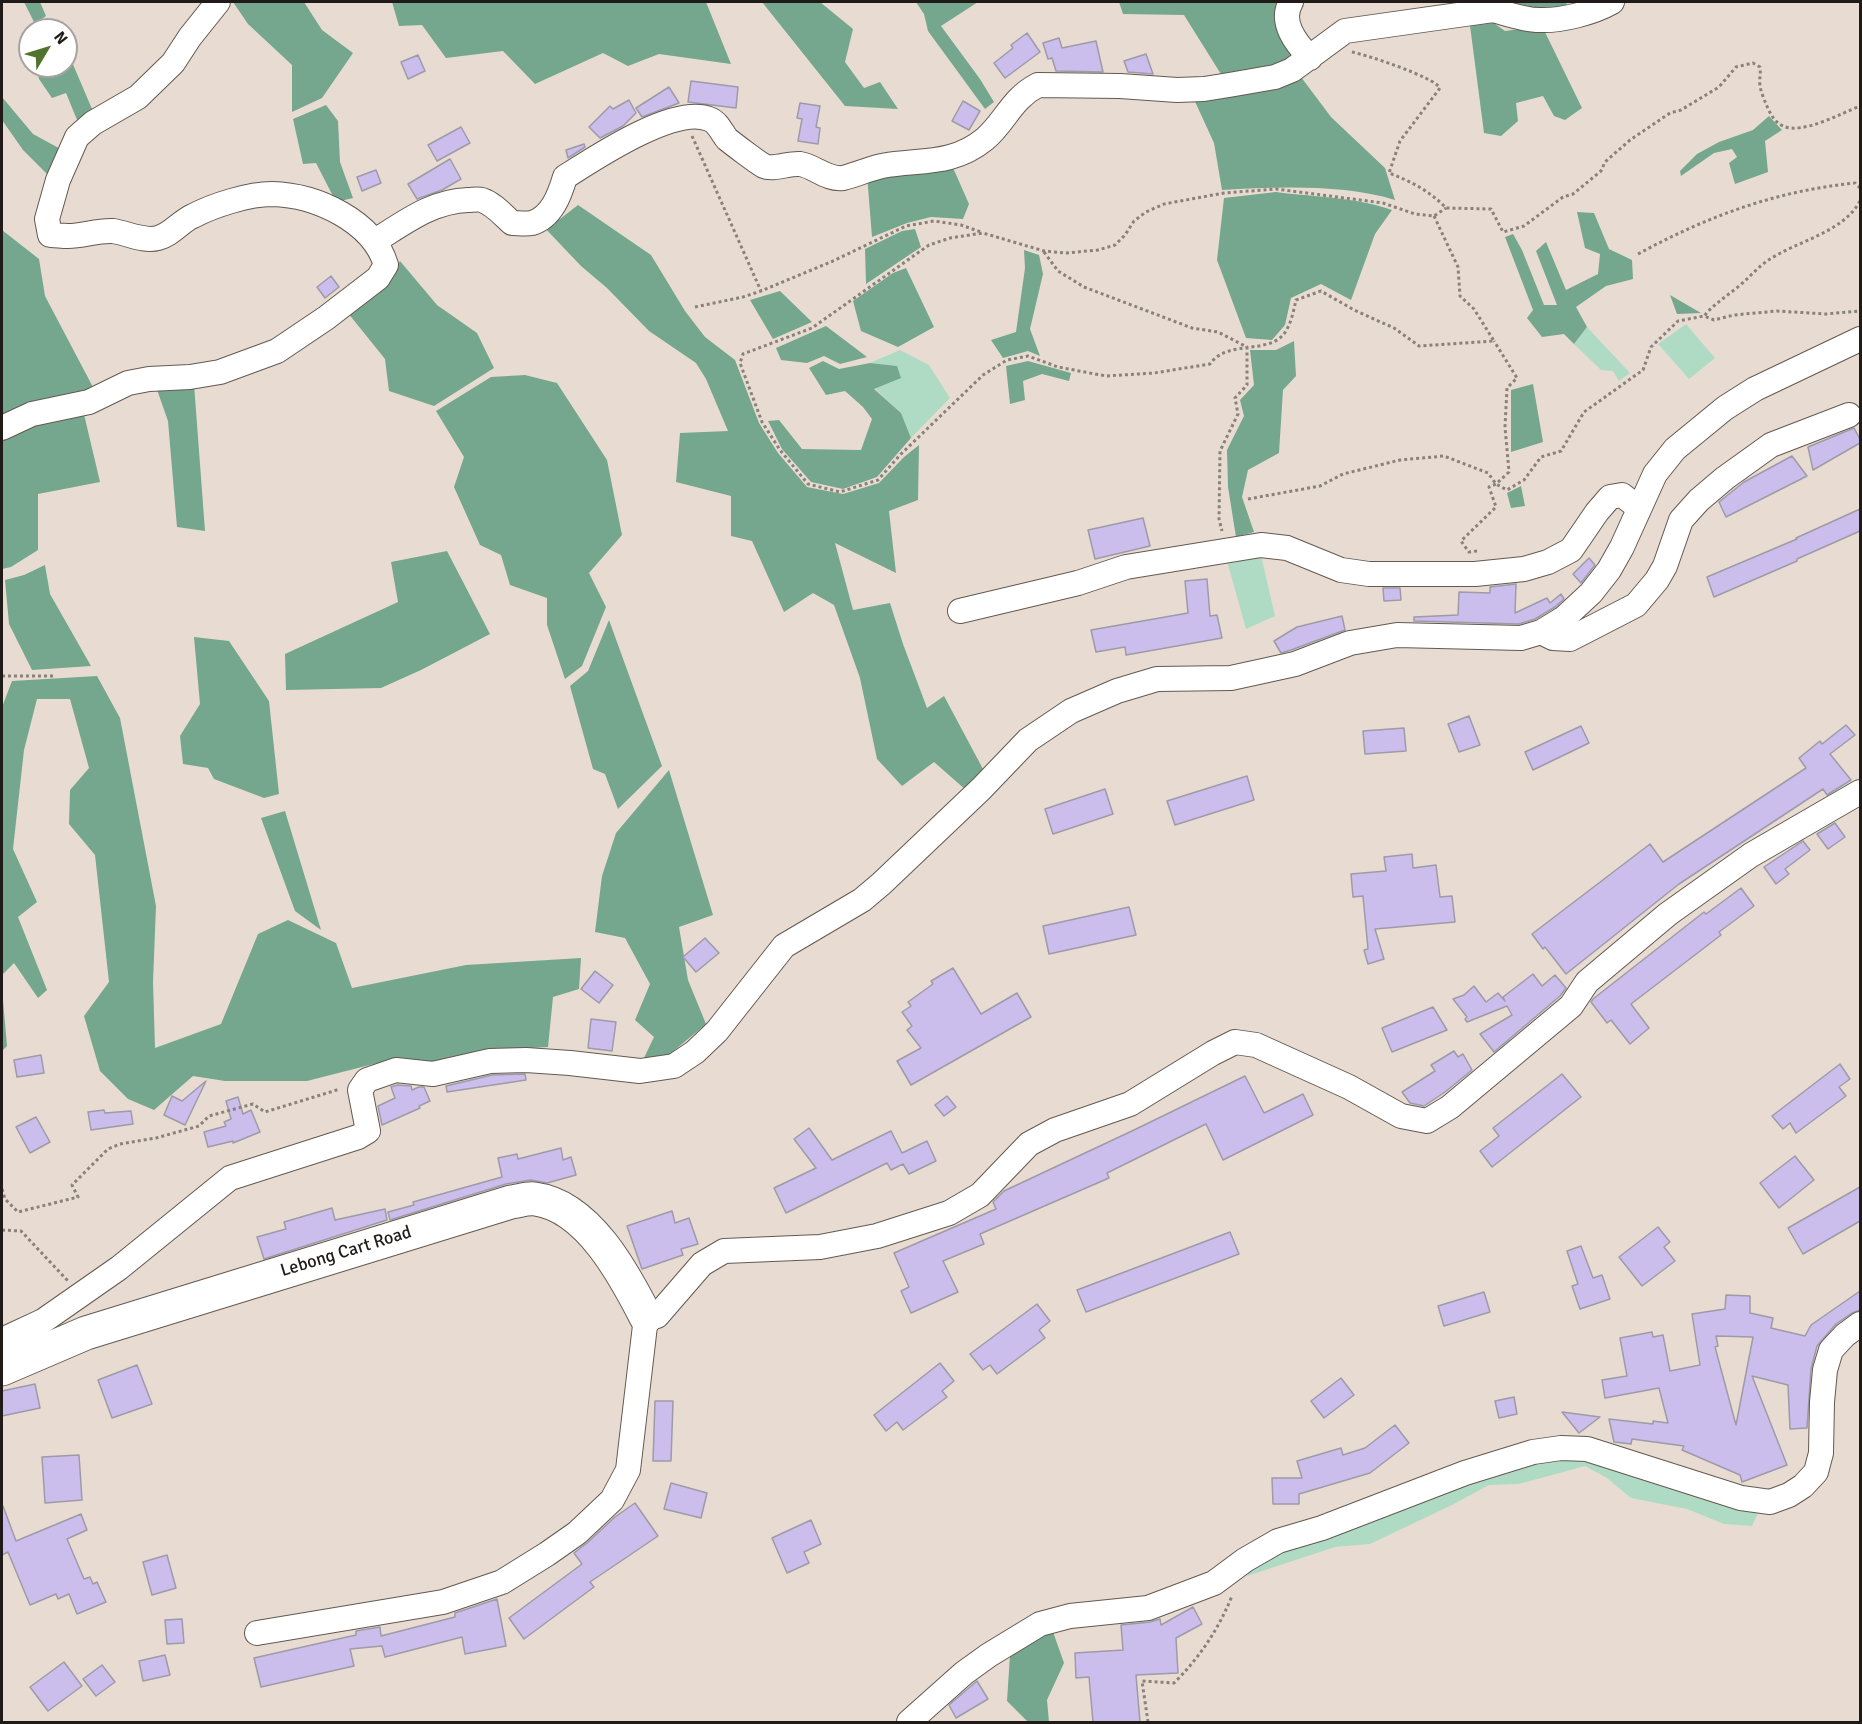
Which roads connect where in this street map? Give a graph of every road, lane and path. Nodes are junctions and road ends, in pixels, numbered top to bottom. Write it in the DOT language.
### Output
graph roads {
  1 [pos="218,2"];
  2 [pos="1291,2"];
  3 [pos="1612,2"];
  4 [pos="1314,54"];
  5 [pos="1860,106"];
  6 [pos="684,117"];
  7 [pos="1860,188"];
  8 [pos="1860,201"];
  9 [pos="1446,207"];
  10 [pos="1434,216"];
  11 [pos="983,233"];
  12 [pos="375,242"];
  13 [pos="1044,251"];
  14 [pos="1638,254"];
  15 [pos="761,291"];
  16 [pos="695,307"];
  17 [pos="1860,310"];
  18 [pos="1704,316"];
  19 [pos="1860,339"];
  20 [pos="1494,341"];
  21 [pos="1247,347"];
  22 [pos="1849,415"];
  23 [pos="2,428"];
  24 [pos="1496,484"];
  25 [pos="1248,500"];
  26 [pos="1639,508"];
  27 [pos="1226,551"];
  28 [pos="1490,573"];
  29 [pos="960,611"];
  30 [pos="1541,632"];
  31 [pos="2,676"];
  32 [pos="55,676"];
  33 [pos="1860,792"];
  34 [pos="367,1080"];
  35 [pos="2,1189"];
  36 [pos="2,1230"];
  37 [pos="68,1281"];
  38 [pos="646,1317"];
  39 [pos="1860,1323"];
  40 [pos="2,1340"];
  41 [pos="2,1369"];
  42 [pos="1245,1560"];
  43 [pos="257,1633"];
  44 [pos="909,1722"];
  45 [pos="1148,1722"];
  1 -- 12 [label="street"];
  2 -- 4 [label="street"];
  3 -- 4 [label="street"];
  4 -- 6 [label="street"];
  4 -- 9 [label="path"];
  5 -- 9 [label="path"];
  6 -- 12 [label="street"];
  6 -- 15 [label="path"];
  7 -- 14 [label="path"];
  8 -- 18 [label="path"];
  9 -- 10 [label="path"];
  10 -- 13 [label="path"];
  10 -- 20 [label="path"];
  11 -- 13 [label="path"];
  11 -- 15 [label="path"];
  11 -- 21 [label="path"];
  12 -- 23 [label="street"];
  13 -- 21 [label="path"];
  15 -- 16 [label="path"];
  17 -- 18 [label="path"];
  18 -- 24 [label="path"];
  19 -- 26 [label="street"];
  20 -- 21 [label="path"];
  20 -- 24 [label="path"];
  21 -- 27 [label="path"];
  22 -- 30 [label="street"];
  24 -- 25 [label="path"];
  24 -- 28 [label="path"];
  26 -- 28 [label="street"];
  26 -- 30 [label="street"];
  27 -- 28 [label="street"];
  27 -- 29 [label="street"];
  30 -- 34 [label="street"];
  31 -- 32 [label="path"];
  33 -- 38 [label="street"];
  34 -- 35 [label="path"];
  34 -- 40 [label="street"];
  36 -- 37 [label="path"];
  38 -- 41 [label="highway, Lebong Cart Road"];
  38 -- 43 [label="street"];
  39 -- 42 [label="street"];
  42 -- 44 [label="street"];
  42 -- 45 [label="path"];
}
